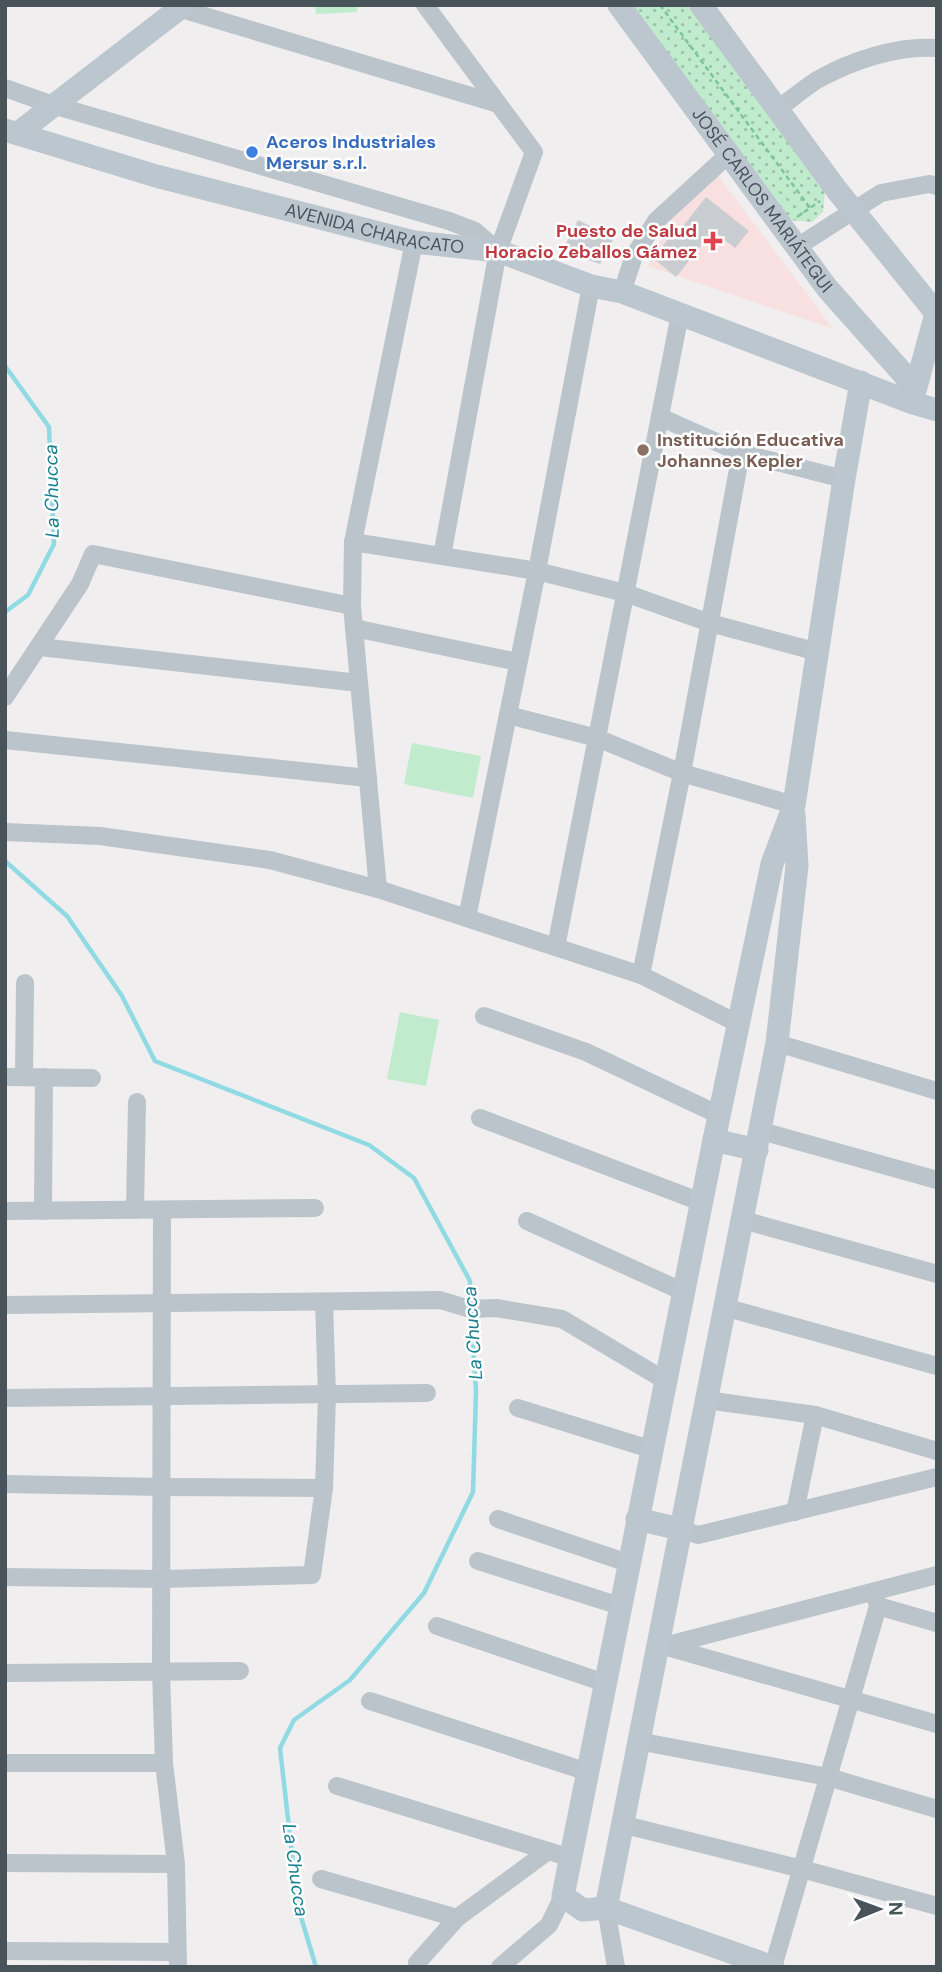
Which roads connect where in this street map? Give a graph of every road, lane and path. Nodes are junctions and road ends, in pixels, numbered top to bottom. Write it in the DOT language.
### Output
graph roads {
  1 [pos="425,5"];
  2 [pos="619,5"];
  3 [pos="660,5"];
  4 [pos="701,5"];
  5 [pos="177,7"];
  6 [pos="937,48"];
  7 [pos="5,88"];
  8 [pos="498,104"];
  9 [pos="53,105"];
  10 [pos="778,110"];
  11 [pos="11,131"];
  12 [pos="729,155"];
  13 [pos="937,186"];
  14 [pos="836,189"];
  15 [pos="810,208"];
  16 [pos="852,209"];
  17 [pos="782,226"];
  18 [pos="414,242"];
  19 [pos="797,247"];
  20 [pos="498,251"];
  21 [pos="591,286"];
  22 [pos="622,292"];
  23 [pos="936,311"];
  24 [pos="680,314"];
  25 [pos="862,382"];
  26 [pos="914,395"];
  27 [pos="937,410"];
  28 [pos="660,417"];
  29 [pos="741,453"];
  30 [pos="844,479"];
  31 [pos="354,542"];
  32 [pos="442,556"];
  33 [pos="537,571"];
  34 [pos="625,593"];
  35 [pos="352,606"];
  36 [pos="709,623"];
  37 [pos="354,628"];
  38 [pos="40,647"];
  39 [pos="818,652"];
  40 [pos="518,662"];
  41 [pos="359,683"];
  42 [pos="5,697"];
  43 [pos="508,715"];
  44 [pos="597,738"];
  45 [pos="5,740"];
  46 [pos="682,773"];
  47 [pos="368,778"];
  48 [pos="794,805"];
  49 [pos="5,832"];
  50 [pos="377,889"];
  51 [pos="467,918"];
  52 [pos="556,947"];
  53 [pos="641,975"];
  54 [pos="25,983"];
  55 [pos="484,1016"];
  56 [pos="739,1024"];
  57 [pos="777,1043"];
  58 [pos="5,1077"];
  59 [pos="24,1077"];
  60 [pos="44,1077"];
  61 [pos="92,1078"];
  62 [pos="937,1091"];
  63 [pos="137,1102"];
  64 [pos="719,1115"];
  65 [pos="480,1118"];
  66 [pos="713,1140"];
  67 [pos="759,1140"];
  68 [pos="937,1181"];
  69 [pos="701,1202"];
  70 [pos="315,1208"];
  71 [pos="135,1210"];
  72 [pos="162,1210"];
  73 [pos="5,1211"];
  74 [pos="43,1211"];
  75 [pos="743,1220"];
  76 [pos="527,1221"];
  77 [pos="937,1274"];
  78 [pos="684,1292"];
  79 [pos="161,1302"];
  80 [pos="324,1302"];
  81 [pos="5,1305"];
  82 [pos="724,1307"];
  83 [pos="937,1366"];
  84 [pos="666,1381"];
  85 [pos="427,1393"];
  86 [pos="162,1395"];
  87 [pos="327,1396"];
  88 [pos="5,1398"];
  89 [pos="706,1399"];
  90 [pos="519,1408"];
  91 [pos="815,1415"];
  92 [pos="650,1449"];
  93 [pos="937,1451"];
  94 [pos="937,1477"];
  95 [pos="5,1484"];
  96 [pos="162,1487"];
  97 [pos="324,1488"];
  98 [pos="795,1512"];
  99 [pos="498,1519"];
  100 [pos="637,1519"];
  101 [pos="680,1529"];
  102 [pos="478,1561"];
  103 [pos="628,1563"];
  104 [pos="937,1575"];
  105 [pos="5,1577"];
  106 [pos="162,1579"];
  107 [pos="876,1599"];
  108 [pos="620,1606"];
  109 [pos="937,1623"];
  110 [pos="437,1626"];
  111 [pos="660,1645"];
  112 [pos="240,1671"];
  113 [pos="161,1672"];
  114 [pos="5,1673"];
  115 [pos="605,1682"];
  116 [pos="851,1699"];
  117 [pos="370,1701"];
  118 [pos="937,1724"];
  119 [pos="638,1741"];
  120 [pos="5,1763"];
  121 [pos="164,1763"];
  122 [pos="588,1772"];
  123 [pos="828,1777"];
  124 [pos="337,1786"];
  125 [pos="937,1809"];
  126 [pos="621,1825"];
  127 [pos="548,1851"];
  128 [pos="571,1858"];
  129 [pos="5,1863"];
  130 [pos="176,1864"];
  131 [pos="802,1868"];
  132 [pos="321,1879"];
  133 [pos="563,1896"];
  134 [pos="937,1906"];
  135 [pos="606,1908"];
  136 [pos="457,1918"];
  137 [pos="5,1951"];
  138 [pos="177,1959"];
  139 [pos="417,1963"];
  140 [pos="500,1967"];
  141 [pos="616,1967"];
  142 [pos="773,1967"];
  1 -- 8 [label="street"];
  2 -- 12 [label="street, JOSÉ CARLOS MARIÁTEGUI"];
  3 -- 15 [label="path"];
  4 -- 10 [label="street"];
  5 -- 8 [label="street"];
  5 -- 9 [label="street"];
  6 -- 10 [label="street"];
  7 -- 9 [label="street"];
  8 -- 20 [label="street"];
  9 -- 11 [label="street"];
  9 -- 20 [label="street"];
  10 -- 14 [label="street"];
  11 -- 18 [label="street, AVENIDA CHARACATO"];
  12 -- 17 [label="street, JOSÉ CARLOS MARIÁTEGUI"];
  12 -- 22 [label="street"];
  13 -- 16 [label="street"];
  14 -- 15 [label="path"];
  14 -- 16 [label="street"];
  15 -- 17 [label="path"];
  16 -- 19 [label="street"];
  16 -- 23 [label="street"];
  17 -- 19 [label="street, JOSÉ CARLOS MARIÁTEGUI"];
  18 -- 20 [label="street, AVENIDA CHARACATO"];
  18 -- 31 [label="street"];
  19 -- 26 [label="street, JOSÉ CARLOS MARIÁTEGUI"];
  20 -- 21 [label="street, AVENIDA CHARACATO"];
  20 -- 32 [label="street"];
  21 -- 22 [label="street, AVENIDA CHARACATO"];
  21 -- 33 [label="street"];
  22 -- 24 [label="street, AVENIDA CHARACATO"];
  23 -- 26 [label="street"];
  24 -- 25 [label="street, AVENIDA CHARACATO"];
  24 -- 28 [label="street"];
  25 -- 26 [label="street, AVENIDA CHARACATO"];
  25 -- 30 [label="street"];
  26 -- 27 [label="street, AVENIDA CHARACATO"];
  28 -- 29 [label="street"];
  28 -- 34 [label="street"];
  29 -- 30 [label="street"];
  29 -- 36 [label="street"];
  30 -- 39 [label="street"];
  31 -- 32 [label="street"];
  31 -- 35 [label="street"];
  32 -- 33 [label="street"];
  33 -- 34 [label="street"];
  33 -- 40 [label="street"];
  34 -- 36 [label="street"];
  34 -- 44 [label="street"];
  35 -- 37 [label="street"];
  35 -- 38 [label="street"];
  36 -- 39 [label="street"];
  36 -- 46 [label="street"];
  37 -- 40 [label="street"];
  37 -- 41 [label="street"];
  38 -- 41 [label="street"];
  38 -- 42 [label="street"];
  39 -- 48 [label="street"];
  40 -- 43 [label="street"];
  41 -- 47 [label="street"];
  43 -- 44 [label="street"];
  43 -- 51 [label="street"];
  44 -- 46 [label="street"];
  44 -- 52 [label="street"];
  45 -- 47 [label="street"];
  46 -- 48 [label="street"];
  46 -- 53 [label="street"];
  47 -- 50 [label="street"];
  48 -- 56 [label="street"];
  48 -- 57 [label="street"];
  49 -- 50 [label="street"];
  50 -- 51 [label="street"];
  51 -- 52 [label="street"];
  52 -- 53 [label="street"];
  53 -- 56 [label="street"];
  54 -- 59 [label="street"];
  55 -- 64 [label="street"];
  56 -- 64 [label="street"];
  57 -- 62 [label="street"];
  57 -- 67 [label="street"];
  58 -- 59 [label="street"];
  59 -- 60 [label="street"];
  60 -- 61 [label="street"];
  60 -- 74 [label="street"];
  63 -- 71 [label="street"];
  64 -- 66 [label="street"];
  65 -- 69 [label="street"];
  66 -- 67 [label="street"];
  66 -- 69 [label="street"];
  67 -- 68 [label="street"];
  67 -- 75 [label="street"];
  69 -- 78 [label="street"];
  70 -- 72 [label="street"];
  71 -- 72 [label="street"];
  71 -- 74 [label="street"];
  72 -- 79 [label="street"];
  73 -- 74 [label="street"];
  75 -- 77 [label="street"];
  75 -- 82 [label="street"];
  76 -- 78 [label="street"];
  78 -- 84 [label="street"];
  79 -- 80 [label="street"];
  79 -- 81 [label="street"];
  79 -- 86 [label="street"];
  80 -- 84 [label="street"];
  80 -- 87 [label="street"];
  82 -- 83 [label="street"];
  82 -- 89 [label="street"];
  84 -- 92 [label="street"];
  85 -- 87 [label="street"];
  86 -- 87 [label="street"];
  86 -- 88 [label="street"];
  86 -- 96 [label="street"];
  87 -- 97 [label="street"];
  89 -- 91 [label="street"];
  89 -- 101 [label="street"];
  90 -- 92 [label="street"];
  91 -- 93 [label="street"];
  91 -- 98 [label="street"];
  92 -- 100 [label="street"];
  94 -- 98 [label="street"];
  95 -- 96 [label="street"];
  96 -- 97 [label="street"];
  96 -- 106 [label="street"];
  97 -- 106 [label="street"];
  98 -- 101 [label="street"];
  99 -- 103 [label="street"];
  100 -- 101 [label="street"];
  100 -- 103 [label="street"];
  101 -- 111 [label="street"];
  102 -- 108 [label="street"];
  103 -- 108 [label="street"];
  104 -- 107 [label="street"];
  105 -- 106 [label="street"];
  106 -- 113 [label="street"];
  107 -- 109 [label="street"];
  107 -- 111 [label="street"];
  107 -- 116 [label="street"];
  108 -- 115 [label="street"];
  110 -- 115 [label="street"];
  111 -- 116 [label="street"];
  111 -- 119 [label="street"];
  112 -- 113 [label="street"];
  113 -- 114 [label="street"];
  113 -- 121 [label="street"];
  115 -- 122 [label="street"];
  116 -- 118 [label="street"];
  116 -- 123 [label="street"];
  117 -- 122 [label="street"];
  119 -- 123 [label="street"];
  119 -- 126 [label="street"];
  120 -- 121 [label="street"];
  121 -- 130 [label="street"];
  122 -- 128 [label="street"];
  123 -- 125 [label="street"];
  123 -- 131 [label="street"];
  124 -- 127 [label="street"];
  126 -- 131 [label="street"];
  126 -- 135 [label="street"];
  127 -- 128 [label="street"];
  127 -- 136 [label="street"];
  128 -- 133 [label="street"];
  129 -- 130 [label="street"];
  130 -- 138 [label="street"];
  131 -- 134 [label="street"];
  131 -- 142 [label="street"];
  132 -- 136 [label="street"];
  133 -- 135 [label="street"];
  133 -- 140 [label="street"];
  135 -- 141 [label="street"];
  135 -- 142 [label="street"];
  136 -- 139 [label="street"];
  137 -- 138 [label="street"];
}
